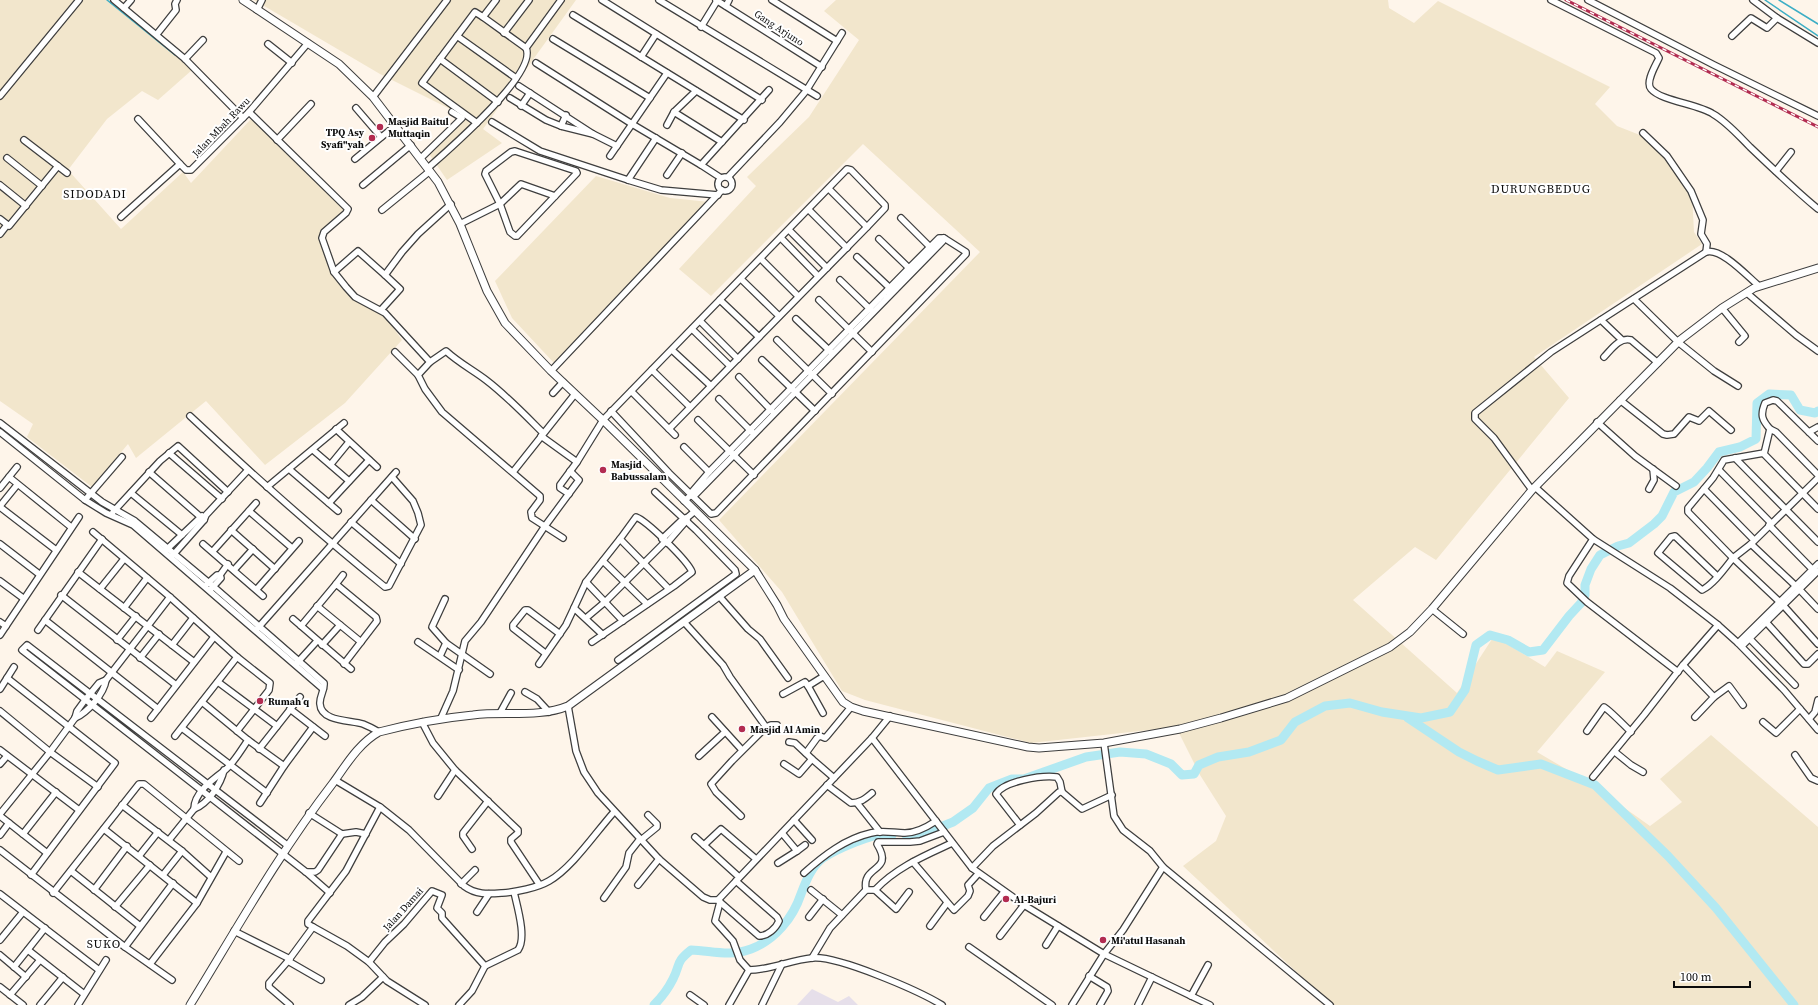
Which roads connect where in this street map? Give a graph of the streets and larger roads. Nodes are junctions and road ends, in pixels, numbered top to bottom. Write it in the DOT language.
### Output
graph roads {
  1 [pos="79,0"];
  2 [pos="114,0"];
  3 [pos="131,0"];
  4 [pos="177,0"];
  5 [pos="243,0"];
  6 [pos="262,0"];
  7 [pos="447,0"];
  8 [pos="496,0"];
  9 [pos="529,0"];
  10 [pos="561,0"];
  11 [pos="602,0"];
  12 [pos="659,0"];
  13 [pos="716,0"];
  14 [pos="730,0"];
  15 [pos="772,0"];
  16 [pos="1551,0"];
  17 [pos="1588,0"];
  18 [pos="1753,0"];
  19 [pos="726,6"];
  20 [pos="124,8"];
  21 [pos="257,10"];
  22 [pos="573,15"];
  23 [pos="483,17"];
  24 [pos="1777,18"];
  25 [pos="701,27"];
  26 [pos="504,33"];
  27 [pos="842,33"];
  28 [pos="157,34"];
  29 [pos="656,34"];
  30 [pos="457,36"];
  31 [pos="1732,36"];
  32 [pos="554,39"];
  33 [pos="203,40"];
  34 [pos="837,42"];
  35 [pos="308,43"];
  36 [pos="1818,43"];
  37 [pos="268,44"];
  38 [pos="526,48"];
  39 [pos="641,57"];
  40 [pos="185,59"];
  41 [pos="440,59"];
  42 [pos="292,63"];
  43 [pos="536,63"];
  44 [pos="822,67"];
  45 [pos="667,73"];
  46 [pos="516,78"];
  47 [pos="519,86"];
  48 [pos="769,90"];
  49 [pos="806,90"];
  50 [pos="696,91"];
  51 [pos="530,93"];
  52 [pos="0,96"];
  53 [pos="817,96"];
  54 [pos="373,97"];
  55 [pos="510,98"];
  56 [pos="650,98"];
  57 [pos="762,100"];
  58 [pos="498,102"];
  59 [pos="311,104"];
  60 [pos="521,106"];
  61 [pos="356,108"];
  62 [pos="249,112"];
  63 [pos="452,112"];
  64 [pos="674,112"];
  65 [pos="566,115"];
  66 [pos="1818,116"];
  67 [pos="243,118"];
  68 [pos="138,119"];
  69 [pos="744,120"];
  70 [pos="492,122"];
  71 [pos="477,123"];
  72 [pos="632,124"];
  73 [pos="396,125"];
  74 [pos="667,125"];
  75 [pos="561,126"];
  76 [pos="1643,132"];
  77 [pos="593,134"];
  78 [pos="381,137"];
  79 [pos="656,138"];
  80 [pos="278,139"];
  81 [pos="24,140"];
  82 [pos="722,142"];
  83 [pos="411,145"];
  84 [pos="617,146"];
  85 [pos="1791,152"];
  86 [pos="682,153"];
  87 [pos="610,156"];
  88 [pos="7,158"];
  89 [pos="421,158"];
  90 [pos="356,159"];
  91 [pos="180,164"];
  92 [pos="701,165"];
  93 [pos="58,166"];
  94 [pos="429,170"];
  95 [pos="1776,171"];
  96 [pos="67,173"];
  97 [pos="667,175"];
  98 [pos="728,177"];
  99 [pos="721,178"];
  100 [pos="628,180"];
  101 [pos="0,185"];
  102 [pos="363,185"];
  103 [pos="42,186"];
  104 [pos="829,189"];
  105 [pos="722,190"];
  106 [pos="718,195"];
  107 [pos="555,196"];
  108 [pos="451,204"];
  109 [pos="500,204"];
  110 [pos="26,206"];
  111 [pos="1818,209"];
  112 [pos="382,210"];
  113 [pos="809,210"];
  114 [pos="121,217"];
  115 [pos="901,218"];
  116 [pos="0,219"];
  117 [pos="463,222"];
  118 [pos="7,225"];
  119 [pos="867,227"];
  120 [pos="789,230"];
  121 [pos="0,234"];
  122 [pos="781,238"];
  123 [pos="944,238"];
  124 [pos="879,240"];
  125 [pos="930,247"];
  126 [pos="846,248"];
  127 [pos="1706,250"];
  128 [pos="857,257"];
  129 [pos="761,259"];
  130 [pos="827,268"];
  131 [pos="1818,268"];
  132 [pos="911,270"];
  133 [pos="335,271"];
  134 [pos="385,275"];
  135 [pos="818,276"];
  136 [pos="741,279"];
  137 [pos="840,280"];
  138 [pos="1759,286"];
  139 [pos="892,290"];
  140 [pos="1747,293"];
  141 [pos="798,296"];
  142 [pos="1634,299"];
  143 [pos="720,300"];
  144 [pos="819,300"];
  145 [pos="1722,308"];
  146 [pos="381,310"];
  147 [pos="872,311"];
  148 [pos="779,316"];
  149 [pos="796,319"];
  150 [pos="1601,320"];
  151 [pos="700,321"];
  152 [pos="692,329"];
  153 [pos="851,331"];
  154 [pos="759,337"];
  155 [pos="777,340"];
  156 [pos="1622,340"];
  157 [pos="1678,342"];
  158 [pos="1739,342"];
  159 [pos="672,350"];
  160 [pos="1818,351"];
  161 [pos="395,352"];
  162 [pos="831,352"];
  163 [pos="872,352"];
  164 [pos="1604,357"];
  165 [pos="738,358"];
  166 [pos="762,360"];
  167 [pos="430,362"];
  168 [pos="1658,363"];
  169 [pos="730,366"];
  170 [pos="652,370"];
  171 [pos="551,371"];
  172 [pos="811,373"];
  173 [pos="418,375"];
  174 [pos="738,377"];
  175 [pos="561,384"];
  176 [pos="710,386"];
  177 [pos="1738,386"];
  178 [pos="631,391"];
  179 [pos="793,391"];
  180 [pos="553,393"];
  181 [pos="575,394"];
  182 [pos="832,394"];
  183 [pos="719,399"];
  184 [pos="1620,400"];
  185 [pos="690,407"];
  186 [pos="611,411"];
  187 [pos="772,412"];
  188 [pos="815,412"];
  189 [pos="190,416"];
  190 [pos="698,420"];
  191 [pos="603,421"];
  192 [pos="1597,422"];
  193 [pos="344,423"];
  194 [pos="0,425"];
  195 [pos="1818,426"];
  196 [pos="7,428"];
  197 [pos="336,429"];
  198 [pos="669,429"];
  199 [pos="1770,429"];
  200 [pos="1731,430"];
  201 [pos="1809,432"];
  202 [pos="752,433"];
  203 [pos="1,434"];
  204 [pos="542,435"];
  205 [pos="675,435"];
  206 [pos="1818,441"];
  207 [pos="349,442"];
  208 [pos="684,447"];
  209 [pos="313,450"];
  210 [pos="169,453"];
  211 [pos="643,453"];
  212 [pos="732,453"];
  213 [pos="1764,453"];
  214 [pos="122,457"];
  215 [pos="1735,458"];
  216 [pos="369,460"];
  217 [pos="577,462"];
  218 [pos="330,464"];
  219 [pos="17,467"];
  220 [pos="377,468"];
  221 [pos="289,469"];
  222 [pos="1653,469"];
  223 [pos="248,470"];
  224 [pos="1719,470"];
  225 [pos="570,471"];
  226 [pos="149,472"];
  227 [pos="513,472"];
  228 [pos="709,472"];
  229 [pos="754,475"];
  230 [pos="1818,475"];
  231 [pos="666,476"];
  232 [pos="9,477"];
  233 [pos="1818,478"];
  234 [pos="349,481"];
  235 [pos="18,485"];
  236 [pos="1676,486"];
  237 [pos="267,487"];
  238 [pos="0,488"];
  239 [pos="1534,489"];
  240 [pos="1649,489"];
  241 [pos="1704,489"];
  242 [pos="228,492"];
  243 [pos="654,492"];
  244 [pos="90,493"];
  245 [pos="131,493"];
  246 [pos="1802,493"];
  247 [pos="569,494"];
  248 [pos="689,497"];
  249 [pos="222,499"];
  250 [pos="85,500"];
  251 [pos="371,500"];
  252 [pos="256,503"];
  253 [pos="329,503"];
  254 [pos="0,507"];
  255 [pos="1818,509"];
  256 [pos="115,510"];
  257 [pos="249,511"];
  258 [pos="338,511"];
  259 [pos="1785,511"];
  260 [pos="111,515"];
  261 [pos="689,516"];
  262 [pos="79,517"];
  263 [pos="203,517"];
  264 [pos="351,522"];
  265 [pos="1770,524"];
  266 [pos="544,526"];
  267 [pos="71,527"];
  268 [pos="231,530"];
  269 [pos="93,532"];
  270 [pos="182,535"];
  271 [pos="563,538"];
  272 [pos="102,539"];
  273 [pos="415,539"];
  274 [pos="620,539"];
  275 [pos="1592,539"];
  276 [pos="299,541"];
  277 [pos="665,541"];
  278 [pos="1752,542"];
  279 [pos="1818,542"];
  280 [pos="0,544"];
  281 [pos="203,544"];
  282 [pos="332,544"];
  283 [pos="292,548"];
  284 [pos="253,549"];
  285 [pos="56,550"];
  286 [pos="166,550"];
  287 [pos="212,551"];
  288 [pos="172,555"];
  289 [pos="1733,558"];
  290 [pos="124,559"];
  291 [pos="603,561"];
  292 [pos="228,564"];
  293 [pos="401,564"];
  294 [pos="644,564"];
  295 [pos="1818,564"];
  296 [pos="275,569"];
  297 [pos="234,570"];
  298 [pos="78,572"];
  299 [pos="752,572"];
  300 [pos="1816,572"];
  301 [pos="39,574"];
  302 [pos="344,575"];
  303 [pos="1717,576"];
  304 [pos="146,578"];
  305 [pos="0,581"];
  306 [pos="586,582"];
  307 [pos="625,583"];
  308 [pos="336,584"];
  309 [pos="209,587"];
  310 [pos="1797,587"];
  311 [pos="100,589"];
  312 [pos="257,589"];
  313 [pos="669,589"];
  314 [pos="61,595"];
  315 [pos="263,596"];
  316 [pos="719,596"];
  317 [pos="170,597"];
  318 [pos="23,598"];
  319 [pos="446,599"];
  320 [pos="605,602"];
  321 [pos="647,604"];
  322 [pos="1781,604"];
  323 [pos="318,606"];
  324 [pos="124,608"];
  325 [pos="574,608"];
  326 [pos="1432,609"];
  327 [pos="1818,609"];
  328 [pos="136,616"];
  329 [pos="193,618"];
  330 [pos="586,618"];
  331 [pos="293,619"];
  332 [pos="45,620"];
  333 [pos="623,621"];
  334 [pos="0,622"];
  335 [pos="684,622"];
  336 [pos="1766,622"];
  337 [pos="148,625"];
  338 [pos="340,625"];
  339 [pos="1718,625"];
  340 [pos="300,626"];
  341 [pos="258,629"];
  342 [pos="38,630"];
  343 [pos="3,631"];
  344 [pos="159,634"];
  345 [pos="560,634"];
  346 [pos="1463,634"];
  347 [pos="603,635"];
  348 [pos="214,637"];
  349 [pos="1750,639"];
  350 [pos="117,640"];
  351 [pos="361,642"];
  352 [pos="418,642"];
  353 [pos="592,642"];
  354 [pos="319,643"];
  355 [pos="172,644"];
  356 [pos="446,644"];
  357 [pos="1818,644"];
  358 [pos="1740,645"];
  359 [pos="129,650"];
  360 [pos="545,653"];
  361 [pos="461,654"];
  362 [pos="1818,654"];
  363 [pos="440,656"];
  364 [pos="237,657"];
  365 [pos="140,658"];
  366 [pos="618,660"];
  367 [pos="194,662"];
  368 [pos="297,663"];
  369 [pos="344,664"];
  370 [pos="539,664"];
  371 [pos="1683,665"];
  372 [pos="14,667"];
  373 [pos="351,669"];
  374 [pos="458,670"];
  375 [pos="112,671"];
  376 [pos="1678,672"];
  377 [pos="490,674"];
  378 [pos="824,676"];
  379 [pos="7,678"];
  380 [pos="788,678"];
  381 [pos="106,680"];
  382 [pos="218,682"];
  383 [pos="176,685"];
  384 [pos="1795,685"];
  385 [pos="808,686"];
  386 [pos="0,689"];
  387 [pos="524,692"];
  388 [pos="511,694"];
  389 [pos="783,694"];
  390 [pos="88,697"];
  391 [pos="300,697"];
  392 [pos="1714,698"];
  393 [pos="1818,700"];
  394 [pos="94,702"];
  395 [pos="202,702"];
  396 [pos="1743,705"];
  397 [pos="568,706"];
  398 [pos="851,707"];
  399 [pos="158,709"];
  400 [pos="253,709"];
  401 [pos="290,709"];
  402 [pos="1800,709"];
  403 [pos="0,711"];
  404 [pos="549,712"];
  405 [pos="500,713"];
  406 [pos="823,713"];
  407 [pos="890,716"];
  408 [pos="712,717"];
  409 [pos="1695,717"];
  410 [pos="75,718"];
  411 [pos="151,718"];
  412 [pos="441,718"];
  413 [pos="1809,719"];
  414 [pos="422,722"];
  415 [pos="1763,722"];
  416 [pos="777,725"];
  417 [pos="277,726"];
  418 [pos="68,727"];
  419 [pos="313,727"];
  420 [pos="766,727"];
  421 [pos="182,728"];
  422 [pos="1818,729"];
  423 [pos="237,731"];
  424 [pos="1587,731"];
  425 [pos="379,732"];
  426 [pos="725,732"];
  427 [pos="1631,732"];
  428 [pos="175,736"];
  429 [pos="325,736"];
  430 [pos="872,738"];
  431 [pos="248,740"];
  432 [pos="789,742"];
  433 [pos="1104,742"];
  434 [pos="259,749"];
  435 [pos="0,750"];
  436 [pos="742,750"];
  437 [pos="50,752"];
  438 [pos="806,752"];
  439 [pos="1615,752"];
  440 [pos="1795,755"];
  441 [pos="7,756"];
  442 [pos="699,756"];
  443 [pos="812,759"];
  444 [pos="0,764"];
  445 [pos="784,764"];
  446 [pos="229,765"];
  447 [pos="284,766"];
  448 [pos="224,770"];
  449 [pos="455,770"];
  450 [pos="1644,772"];
  451 [pos="33,774"];
  452 [pos="1593,777"];
  453 [pos="834,778"];
  454 [pos="335,780"];
  455 [pos="1818,781"];
  456 [pos="208,784"];
  457 [pos="827,785"];
  458 [pos="98,786"];
  459 [pos="215,789"];
  460 [pos="202,791"];
  461 [pos="56,792"];
  462 [pos="1062,792"];
  463 [pos="267,793"];
  464 [pos="872,793"];
  465 [pos="1112,795"];
  466 [pos="209,796"];
  467 [pos="438,796"];
  468 [pos="488,801"];
  469 [pos="260,803"];
  470 [pos="858,803"];
  471 [pos="122,805"];
  472 [pos="380,807"];
  473 [pos="194,809"];
  474 [pos="79,810"];
  475 [pos="614,812"];
  476 [pos="310,813"];
  477 [pos="0,815"];
  478 [pos="648,815"];
  479 [pos="741,816"];
  480 [pos="186,819"];
  481 [pos="794,820"];
  482 [pos="937,822"];
  483 [pos="9,823"];
  484 [pos="1020,825"];
  485 [pos="104,829"];
  486 [pos="158,832"];
  487 [pos="880,832"];
  488 [pos="944,832"];
  489 [pos="782,833"];
  490 [pos="24,834"];
  491 [pos="342,834"];
  492 [pos="366,834"];
  493 [pos="0,835"];
  494 [pos="695,837"];
  495 [pos="640,839"];
  496 [pos="169,840"];
  497 [pos="812,840"];
  498 [pos="952,843"];
  499 [pos="704,845"];
  500 [pos="805,845"];
  501 [pos="127,846"];
  502 [pos="287,846"];
  503 [pos="472,849"];
  504 [pos="0,850"];
  505 [pos="182,851"];
  506 [pos="796,851"];
  507 [pos="226,852"];
  508 [pos="47,853"];
  509 [pos="282,854"];
  510 [pos="139,856"];
  511 [pos="659,859"];
  512 [pos="756,859"];
  513 [pos="239,861"];
  514 [pos="913,862"];
  515 [pos="778,863"];
  516 [pos="150,865"];
  517 [pos="1163,867"];
  518 [pos="972,868"];
  519 [pos="475,870"];
  520 [pos="71,871"];
  521 [pos="306,872"];
  522 [pos="804,873"];
  523 [pos="978,874"];
  524 [pos="30,875"];
  525 [pos="163,875"];
  526 [pos="211,877"];
  527 [pos="738,879"];
  528 [pos="173,883"];
  529 [pos="461,884"];
  530 [pos="539,884"];
  531 [pos="638,885"];
  532 [pos="94,890"];
  533 [pos="811,890"];
  534 [pos="866,890"];
  535 [pos="875,890"];
  536 [pos="514,892"];
  537 [pos="909,892"];
  538 [pos="1004,892"];
  539 [pos="53,893"];
  540 [pos="330,893"];
  541 [pos="0,894"];
  542 [pos="489,894"];
  543 [pos="604,898"];
  544 [pos="823,899"];
  545 [pos="719,901"];
  546 [pos="197,903"];
  547 [pos="947,903"];
  548 [pos="1024,905"];
  549 [pos="115,907"];
  550 [pos="23,912"];
  551 [pos="477,912"];
  552 [pos="842,915"];
  553 [pos="809,917"];
  554 [pos="984,917"];
  555 [pos="140,926"];
  556 [pos="930,926"];
  557 [pos="1058,926"];
  558 [pos="313,927"];
  559 [pos="45,928"];
  560 [pos="234,931"];
  561 [pos="1000,936"];
  562 [pos="0,940"];
  563 [pos="1046,945"];
  564 [pos="125,947"];
  565 [pos="969,947"];
  566 [pos="28,950"];
  567 [pos="1104,954"];
  568 [pos="0,955"];
  569 [pos="812,958"];
  570 [pos="40,960"];
  571 [pos="106,960"];
  572 [pos="290,960"];
  573 [pos="369,962"];
  574 [pos="150,964"];
  575 [pos="782,964"];
  576 [pos="1208,965"];
  577 [pos="485,966"];
  578 [pos="14,967"];
  579 [pos="99,970"];
  580 [pos="749,970"];
  581 [pos="1089,976"];
  582 [pos="26,977"];
  583 [pos="63,977"];
  584 [pos="383,977"];
  585 [pos="1152,977"];
  586 [pos="172,980"];
  587 [pos="321,980"];
  588 [pos="0,988"];
  589 [pos="10,995"];
  590 [pos="690,995"];
  591 [pos="82,996"];
  592 [pos="1191,996"];
  593 [pos="23,1005"];
  594 [pos="40,1005"];
  595 [pos="73,1005"];
  596 [pos="78,1005"];
  597 [pos="190,1005"];
  598 [pos="290,1005"];
  599 [pos="349,1005"];
  600 [pos="424,1005"];
  601 [pos="459,1005"];
  602 [pos="704,1005"];
  603 [pos="729,1005"];
  604 [pos="762,1005"];
  605 [pos="942,1005"];
  606 [pos="1052,1005"];
  607 [pos="1072,1005"];
  608 [pos="1100,1005"];
  609 [pos="1138,1005"];
  610 [pos="1210,1005"];
  611 [pos="1330,1005"];
  1 -- 52 [label="street"];
  2 -- 20 [label="street"];
  3 -- 20 [label="street"];
  4 -- 28 [label="street"];
  5 -- 21 [label="street"];
  6 -- 21 [label="street"];
  7 -- 54 [label="street"];
  8 -- 23 [label="street"];
  9 -- 26 [label="street"];
  10 -- 38 [label="street"];
  11 -- 29 [label="street"];
  12 -- 25 [label="street"];
  13 -- 19 [label="street, Gang Arjuno"];
  13 -- 25 [label="street"];
  14 -- 19 [label="street"];
  15 -- 34 [label="street"];
  16 -- 95 [label="street"];
  17 -- 66 [label="street"];
  18 -- 24 [label="street"];
  19 -- 44 [label="street, Gang Arjuno"];
  20 -- 28 [label="street"];
  21 -- 35 [label="street"];
  22 -- 39 [label="street"];
  23 -- 26 [label="street"];
  23 -- 30 [label="street"];
  24 -- 31 [label="street"];
  24 -- 36 [label="street"];
  25 -- 49 [label="street"];
  26 -- 38 [label="street"];
  27 -- 34 [label="street"];
  28 -- 40 [label="street"];
  29 -- 39 [label="street"];
  29 -- 57 [label="street"];
  30 -- 41 [label="street"];
  30 -- 46 [label="street"];
  32 -- 56 [label="street"];
  33 -- 40 [label="street"];
  34 -- 44 [label="street"];
  35 -- 42 [label="street, Jalan Mbah Rawu"];
  35 -- 54 [label="street"];
  37 -- 42 [label="street"];
  38 -- 46 [label="street"];
  39 -- 45 [label="street"];
  40 -- 67 [label="street"];
  41 -- 58 [label="street"];
  41 -- 71 [label="street"];
  42 -- 62 [label="street, Jalan Mbah Rawu"];
  43 -- 72 [label="street"];
  44 -- 49 [label="street"];
  45 -- 50 [label="street"];
  45 -- 56 [label="street"];
  46 -- 58 [label="street"];
  47 -- 51 [label="street"];
  48 -- 57 [label="street"];
  49 -- 53 [label="street"];
  49 -- 98 [label="street"];
  50 -- 64 [label="street"];
  50 -- 69 [label="street"];
  51 -- 60 [label="street"];
  51 -- 65 [label="street"];
  54 -- 73 [label="street"];
  55 -- 60 [label="street"];
  56 -- 72 [label="street"];
  57 -- 69 [label="street"];
  58 -- 71 [label="street"];
  59 -- 80 [label="street"];
  60 -- 75 [label="street"];
  61 -- 78 [label="street"];
  62 -- 67 [label="street, Jalan Mbah Rawu"];
  62 -- 80 [label="street"];
  63 -- 89 [label="street"];
  64 -- 74 [label="street"];
  64 -- 82 [label="street"];
  65 -- 75 [label="street"];
  65 -- 77 [label="street"];
  67 -- 91 [label="street, Jalan Mbah Rawu"];
  68 -- 91 [label="street"];
  69 -- 82 [label="street"];
  70 -- 100 [label="street"];
  71 -- 94 [label="street"];
  72 -- 79 [label="street"];
  72 -- 84 [label="street"];
  73 -- 78 [label="street"];
  73 -- 83 [label="street"];
  75 -- 77 [label="street"];
  76 -- 127 [label="street"];
  77 -- 84 [label="street"];
  78 -- 90 [label="street"];
  79 -- 86 [label="street"];
  79 -- 100 [label="street"];
  80 -- 133 [label="street"];
  81 -- 93 [label="street"];
  82 -- 92 [label="street"];
  83 -- 89 [label="street"];
  83 -- 102 [label="street"];
  84 -- 87 [label="street"];
  85 -- 95 [label="street"];
  86 -- 92 [label="street"];
  86 -- 97 [label="street"];
  88 -- 103 [label="street"];
  89 -- 94 [label="street"];
  91 -- 114 [label="street"];
  92 -- 99 [label="street"];
  93 -- 96 [label="street"];
  93 -- 103 [label="street"];
  94 -- 108 [label="street"];
  94 -- 112 [label="street"];
  95 -- 111 [label="street"];
  98 -- 99 [label="street"];
  98 -- 105 [label="street"];
  99 -- 105 [label="street"];
  100 -- 106 [label="street"];
  101 -- 110 [label="street"];
  103 -- 110 [label="street"];
  104 -- 113 [label="street"];
  104 -- 119 [label="street"];
  104 -- 119 [label="street"];
  105 -- 106 [label="street"];
  106 -- 171 [label="street"];
  107 -- 109 [label="street"];
  107 -- 109 [label="street"];
  107 -- 109 [label="street"];
  108 -- 117 [label="street"];
  108 -- 134 [label="street"];
  109 -- 117 [label="street"];
  110 -- 118 [label="street"];
  113 -- 120 [label="street"];
  113 -- 126 [label="street"];
  115 -- 125 [label="street"];
  116 -- 118 [label="street"];
  117 -- 171 [label="street"];
  118 -- 121 [label="street"];
  119 -- 126 [label="street"];
  120 -- 122 [label="street"];
  120 -- 130 [label="street"];
  122 -- 129 [label="street"];
  122 -- 135 [label="street"];
  123 -- 125 [label="street"];
  123 -- 132 [label="street"];
  123 -- 163 [label="street"];
  124 -- 132 [label="street"];
  125 -- 132 [label="street"];
  126 -- 130 [label="street"];
  127 -- 138 [label="street"];
  127 -- 142 [label="street"];
  128 -- 139 [label="street"];
  129 -- 136 [label="street"];
  129 -- 141 [label="street"];
  130 -- 135 [label="street"];
  131 -- 138 [label="street"];
  132 -- 139 [label="street"];
  133 -- 134 [label="street"];
  133 -- 146 [label="street"];
  134 -- 146 [label="street"];
  135 -- 141 [label="street"];
  136 -- 143 [label="street"];
  136 -- 148 [label="street"];
  137 -- 147 [label="street"];
  138 -- 140 [label="street"];
  139 -- 147 [label="street"];
  140 -- 145 [label="street"];
  140 -- 160 [label="street"];
  141 -- 148 [label="street"];
  142 -- 150 [label="street"];
  142 -- 157 [label="street"];
  143 -- 151 [label="street"];
  143 -- 154 [label="street"];
  144 -- 153 [label="street"];
  145 -- 157 [label="street"];
  145 -- 158 [label="street"];
  146 -- 167 [label="street"];
  147 -- 153 [label="street"];
  148 -- 154 [label="street"];
  149 -- 162 [label="street"];
  150 -- 156 [label="street"];
  150 -- 239 [label="street"];
  151 -- 152 [label="street"];
  151 -- 165 [label="street"];
  152 -- 159 [label="street"];
  152 -- 169 [label="street"];
  153 -- 162 [label="street"];
  153 -- 163 [label="street"];
  154 -- 165 [label="street"];
  155 -- 172 [label="street"];
  156 -- 164 [label="street"];
  156 -- 168 [label="street"];
  157 -- 168 [label="street"];
  157 -- 177 [label="street"];
  159 -- 170 [label="street"];
  159 -- 176 [label="street"];
  161 -- 173 [label="street"];
  162 -- 172 [label="street"];
  163 -- 182 [label="street"];
  165 -- 169 [label="street"];
  166 -- 179 [label="street"];
  167 -- 173 [label="street"];
  167 -- 204 [label="street"];
  168 -- 184 [label="street"];
  169 -- 176 [label="street"];
  170 -- 178 [label="street"];
  170 -- 185 [label="street"];
  171 -- 175 [label="street"];
  172 -- 179 [label="street"];
  172 -- 182 [label="street"];
  173 -- 227 [label="street"];
  174 -- 187 [label="street"];
  175 -- 180 [label="street"];
  175 -- 181 [label="street"];
  176 -- 185 [label="street"];
  178 -- 186 [label="street"];
  178 -- 198 [label="street"];
  179 -- 187 [label="street"];
  179 -- 188 [label="street"];
  181 -- 191 [label="street"];
  181 -- 204 [label="street"];
  182 -- 188 [label="street"];
  183 -- 202 [label="street"];
  184 -- 192 [label="street"];
  184 -- 200 [label="street"];
  185 -- 198 [label="street"];
  186 -- 191 [label="street"];
  186 -- 211 [label="street"];
  187 -- 202 [label="street"];
  188 -- 229 [label="street"];
  189 -- 223 [label="street"];
  190 -- 212 [label="street"];
  191 -- 211 [label="street"];
  191 -- 217 [label="street"];
  192 -- 222 [label="street"];
  192 -- 239 [label="street"];
  193 -- 197 [label="street"];
  194 -- 196 [label="street"];
  195 -- 201 [label="street"];
  196 -- 203 [label="street"];
  196 -- 244 [label="street"];
  197 -- 207 [label="street"];
  197 -- 209 [label="street"];
  198 -- 205 [label="street"];
  199 -- 201 [label="street"];
  199 -- 213 [label="street"];
  199 -- 230 [label="street"];
  201 -- 206 [label="street"];
  202 -- 212 [label="street"];
  203 -- 250 [label="street"];
  204 -- 217 [label="street"];
  204 -- 227 [label="street"];
  207 -- 216 [label="street"];
  207 -- 218 [label="street"];
  208 -- 228 [label="street"];
  209 -- 218 [label="street"];
  209 -- 221 [label="street"];
  210 -- 226 [label="street"];
  210 -- 242 [label="street"];
  210 -- 249 [label="street"];
  211 -- 231 [label="street"];
  211 -- 231 [label="street"];
  212 -- 228 [label="street"];
  212 -- 229 [label="street"];
  212 -- 248 [label="street"];
  213 -- 215 [label="street"];
  213 -- 246 [label="street"];
  214 -- 244 [label="street"];
  215 -- 224 [label="street"];
  215 -- 259 [label="street"];
  216 -- 220 [label="street"];
  216 -- 234 [label="street"];
  217 -- 225 [label="street"];
  218 -- 234 [label="street"];
  219 -- 232 [label="street"];
  221 -- 237 [label="street"];
  221 -- 253 [label="street"];
  222 -- 236 [label="street"];
  222 -- 240 [label="street"];
  223 -- 237 [label="street"];
  223 -- 242 [label="street"];
  224 -- 241 [label="street"];
  224 -- 265 [label="street"];
  225 -- 247 [label="street"];
  225 -- 247 [label="street"];
  226 -- 245 [label="street"];
  226 -- 263 [label="street"];
  227 -- 266 [label="street"];
  228 -- 248 [label="street"];
  229 -- 248 [label="street"];
  231 -- 248 [label="street"];
  232 -- 235 [label="street"];
  232 -- 238 [label="street"];
  233 -- 246 [label="street"];
  234 -- 253 [label="street"];
  235 -- 254 [label="street"];
  235 -- 267 [label="street"];
  237 -- 282 [label="street"];
  239 -- 275 [label="street"];
  239 -- 326 [label="street"];
  241 -- 278 [label="street"];
  241 -- 289 [label="street"];
  242 -- 249 [label="street"];
  243 -- 261 [label="street"];
  244 -- 250 [label="street"];
  244 -- 256 [label="street"];
  245 -- 256 [label="street"];
  245 -- 270 [label="street"];
  246 -- 255 [label="street"];
  246 -- 259 [label="street"];
  247 -- 266 [label="street"];
  248 -- 261 [label="street"];
  249 -- 263 [label="street"];
  250 -- 260 [label="street"];
  251 -- 264 [label="street"];
  251 -- 273 [label="street"];
  251 -- 273 [label="street"];
  252 -- 257 [label="street"];
  253 -- 258 [label="street"];
  254 -- 285 [label="street"];
  256 -- 260 [label="street"];
  256 -- 286 [label="street"];
  257 -- 268 [label="street"];
  257 -- 283 [label="street"];
  259 -- 265 [label="street"];
  259 -- 279 [label="street"];
  260 -- 286 [label="street"];
  261 -- 277 [label="street"];
  261 -- 299 [label="street"];
  261 -- 366 [label="street"];
  262 -- 267 [label="street"];
  263 -- 270 [label="street"];
  263 -- 288 [label="street"];
  264 -- 282 [label="street"];
  264 -- 293 [label="street"];
  265 -- 278 [label="street"];
  265 -- 300 [label="street"];
  266 -- 271 [label="street"];
  266 -- 361 [label="street"];
  267 -- 285 [label="street"];
  268 -- 284 [label="street"];
  268 -- 287 [label="street"];
  269 -- 272 [label="street"];
  270 -- 286 [label="street"];
  272 -- 290 [label="street"];
  272 -- 298 [label="street"];
  273 -- 293 [label="street"];
  274 -- 277 [label="street"];
  274 -- 291 [label="street"];
  274 -- 294 [label="street"];
  275 -- 339 [label="street"];
  275 -- 376 [label="street"];
  276 -- 283 [label="street"];
  277 -- 294 [label="street"];
  277 -- 313 [label="street"];
  278 -- 289 [label="street"];
  278 -- 310 [label="street"];
  280 -- 301 [label="street"];
  281 -- 287 [label="street"];
  282 -- 293 [label="street"];
  282 -- 341 [label="street"];
  283 -- 296 [label="street"];
  284 -- 296 [label="street"];
  284 -- 297 [label="street"];
  285 -- 301 [label="street"];
  286 -- 288 [label="street"];
  287 -- 292 [label="street"];
  288 -- 309 [label="street"];
  289 -- 303 [label="street"];
  289 -- 322 [label="street"];
  290 -- 304 [label="street"];
  290 -- 311 [label="street"];
  291 -- 306 [label="street"];
  291 -- 307 [label="street"];
  292 -- 297 [label="street"];
  292 -- 309 [label="street"];
  294 -- 307 [label="street"];
  294 -- 313 [label="street"];
  295 -- 300 [label="street"];
  296 -- 312 [label="street"];
  297 -- 312 [label="street"];
  298 -- 311 [label="street"];
  298 -- 314 [label="street"];
  299 -- 316 [label="street"];
  299 -- 378 [label="street"];
  300 -- 310 [label="street"];
  301 -- 318 [label="street"];
  302 -- 308 [label="street"];
  303 -- 303 [label="street"];
  304 -- 317 [label="street"];
  304 -- 324 [label="street"];
  305 -- 318 [label="street"];
  306 -- 320 [label="street"];
  306 -- 325 [label="street"];
  307 -- 320 [label="street"];
  307 -- 321 [label="street"];
  308 -- 323 [label="street"];
  308 -- 351 [label="street"];
  309 -- 341 [label="street"];
  310 -- 322 [label="street"];
  310 -- 327 [label="street"];
  311 -- 324 [label="street"];
  312 -- 315 [label="street"];
  313 -- 321 [label="street"];
  314 -- 332 [label="street"];
  314 -- 350 [label="street"];
  316 -- 335 [label="street"];
  316 -- 380 [label="street"];
  317 -- 329 [label="street"];
  317 -- 337 [label="street"];
  318 -- 343 [label="street"];
  319 -- 356 [label="street"];
  320 -- 330 [label="street"];
  320 -- 333 [label="street"];
  321 -- 333 [label="street"];
  322 -- 336 [label="street"];
  322 -- 357 [label="street"];
  322 -- 358 [label="street"];
  323 -- 338 [label="street"];
  323 -- 340 [label="street"];
  324 -- 328 [label="street"];
  325 -- 330 [label="street"];
  325 -- 345 [label="street"];
  326 -- 346 [label="street"];
  326 -- 433 [label="street"];
  328 -- 337 [label="street"];
  328 -- 350 [label="street"];
  329 -- 348 [label="street"];
  329 -- 355 [label="street"];
  330 -- 347 [label="street"];
  331 -- 340 [label="street"];
  332 -- 342 [label="street"];
  332 -- 375 [label="street"];
  333 -- 347 [label="street"];
  334 -- 343 [label="street"];
  335 -- 397 [label="street"];
  335 -- 420 [label="street"];
  336 -- 349 [label="street"];
  336 -- 362 [label="street"];
  337 -- 344 [label="street"];
  337 -- 359 [label="street"];
  338 -- 351 [label="street"];
  338 -- 354 [label="street"];
  339 -- 358 [label="street"];
  339 -- 371 [label="street"];
  340 -- 354 [label="street"];
  341 -- 368 [label="street"];
  344 -- 355 [label="street"];
  344 -- 365 [label="street"];
  345 -- 360 [label="street"];
  345 -- 360 [label="street"];
  347 -- 353 [label="street"];
  348 -- 364 [label="street"];
  348 -- 367 [label="street"];
  349 -- 358 [label="street"];
  349 -- 384 [label="street"];
  350 -- 359 [label="street"];
  351 -- 369 [label="street"];
  352 -- 363 [label="street"];
  354 -- 368 [label="street"];
  354 -- 369 [label="street"];
  355 -- 367 [label="street"];
  356 -- 361 [label="street"];
  356 -- 363 [label="street"];
  358 -- 402 [label="street"];
  359 -- 365 [label="street"];
  359 -- 375 [label="street"];
  360 -- 370 [label="street"];
  361 -- 374 [label="street"];
  361 -- 377 [label="street"];
  363 -- 374 [label="street"];
  364 -- 382 [label="street"];
  364 -- 400 [label="street"];
  365 -- 383 [label="street"];
  367 -- 383 [label="street"];
  368 -- 425 [label="street"];
  369 -- 373 [label="street"];
  371 -- 376 [label="street"];
  371 -- 392 [label="street"];
  372 -- 379 [label="street"];
  374 -- 412 [label="street"];
  375 -- 381 [label="street"];
  375 -- 399 [label="street"];
  376 -- 427 [label="street"];
  378 -- 385 [label="street"];
  378 -- 398 [label="street"];
  379 -- 386 [label="street"];
  379 -- 418 [label="street"];
  381 -- 390 [label="street"];
  381 -- 394 [label="street"];
  382 -- 395 [label="street"];
  382 -- 400 [label="street"];
  383 -- 399 [label="street"];
  385 -- 389 [label="street"];
  385 -- 406 [label="street"];
  387 -- 404 [label="street"];
  388 -- 405 [label="street"];
  390 -- 390 [label="street"];
  390 -- 394 [label="street"];
  390 -- 394 [label="street"];
  390 -- 410 [label="street"];
  391 -- 401 [label="street"];
  392 -- 396 [label="street"];
  392 -- 409 [label="street"];
  393 -- 413 [label="street"];
  394 -- 410 [label="street"];
  394 -- 456 [label="street"];
  394 -- 460 [label="street"];
  395 -- 421 [label="street"];
  395 -- 423 [label="street"];
  397 -- 404 [label="street"];
  397 -- 475 [label="street"];
  398 -- 407 [label="street"];
  398 -- 438 [label="street"];
  399 -- 411 [label="street"];
  400 -- 417 [label="street"];
  400 -- 423 [label="street"];
  401 -- 417 [label="street"];
  401 -- 419 [label="street"];
  402 -- 413 [label="street"];
  402 -- 415 [label="street"];
  403 -- 437 [label="street"];
  404 -- 405 [label="street"];
  405 -- 412 [label="street"];
  407 -- 430 [label="street"];
  407 -- 433 [label="street"];
  408 -- 426 [label="street"];
  410 -- 418 [label="street"];
  412 -- 414 [label="street"];
  413 -- 422 [label="street"];
  414 -- 425 [label="street"];
  414 -- 449 [label="street"];
  416 -- 420 [label="street"];
  417 -- 434 [label="street"];
  418 -- 437 [label="street"];
  418 -- 458 [label="street"];
  419 -- 429 [label="street"];
  419 -- 447 [label="street"];
  420 -- 436 [label="street"];
  421 -- 428 [label="street"];
  421 -- 446 [label="street"];
  423 -- 431 [label="street"];
  424 -- 427 [label="street"];
  425 -- 454 [label="street"];
  426 -- 436 [label="street"];
  426 -- 442 [label="street"];
  427 -- 439 [label="street"];
  430 -- 453 [label="street"];
  430 -- 482 [label="street"];
  431 -- 434 [label="street"];
  431 -- 446 [label="street"];
  432 -- 438 [label="street"];
  433 -- 465 [label="street"];
  434 -- 447 [label="street"];
  435 -- 441 [label="street"];
  436 -- 479 [label="street"];
  437 -- 451 [label="street"];
  437 -- 458 [label="street"];
  438 -- 443 [label="street"];
  439 -- 450 [label="street"];
  439 -- 452 [label="street"];
  440 -- 455 [label="street"];
  441 -- 444 [label="street"];
  441 -- 451 [label="street"];
  443 -- 445 [label="street"];
  443 -- 453 [label="street"];
  446 -- 448 [label="street"];
  446 -- 463 [label="street"];
  447 -- 463 [label="street"];
  448 -- 456 [label="street"];
  448 -- 459 [label="street"];
  449 -- 467 [label="street"];
  449 -- 468 [label="street"];
  451 -- 461 [label="street"];
  451 -- 477 [label="street"];
  453 -- 457 [label="street"];
  454 -- 472 [label="street"];
  454 -- 476 [label="street"];
  456 -- 459 [label="street"];
  456 -- 460 [label="street"];
  457 -- 470 [label="street"];
  457 -- 481 [label="street"];
  458 -- 474 [label="street"];
  459 -- 466 [label="street"];
  459 -- 502 [label="street"];
  460 -- 466 [label="street"];
  460 -- 473 [label="street"];
  461 -- 474 [label="street"];
  461 -- 490 [label="street"];
  462 -- 465 [label="street"];
  462 -- 484 [label="street"];
  462 -- 484 [label="street"];
  463 -- 469 [label="street"];
  464 -- 470 [label="street"];
  465 -- 517 [label="street"];
  466 -- 473 [label="street"];
  466 -- 509 [label="street"];
  468 -- 503 [label="street"];
  468 -- 530 [label="street"];
  470 -- 487 [label="street"];
  471 -- 480 [label="street"];
  471 -- 485 [label="street"];
  471 -- 486 [label="street"];
  472 -- 492 [label="street"];
  472 -- 529 [label="street"];
  473 -- 480 [label="street"];
  474 -- 508 [label="street"];
  475 -- 495 [label="street"];
  475 -- 530 [label="street"];
  476 -- 491 [label="street"];
  476 -- 502 [label="street"];
  477 -- 483 [label="street"];
  478 -- 495 [label="street"];
  480 -- 496 [label="street"];
  480 -- 507 [label="street"];
  481 -- 489 [label="street"];
  481 -- 497 [label="street"];
  482 -- 487 [label="street"];
  482 -- 488 [label="street"];
  483 -- 490 [label="street"];
  483 -- 493 [label="street"];
  484 -- 518 [label="street"];
  485 -- 501 [label="street"];
  485 -- 520 [label="street"];
  486 -- 496 [label="street"];
  486 -- 510 [label="street"];
  487 -- 522 [label="street"];
  488 -- 498 [label="street"];
  488 -- 534 [label="street"];
  489 -- 506 [label="street"];
  489 -- 512 [label="street"];
  490 -- 508 [label="street"];
  491 -- 492 [label="street"];
  491 -- 521 [label="street"];
  492 -- 540 [label="street"];
  494 -- 499 [label="street"];
  495 -- 511 [label="street"];
  495 -- 543 [label="street"];
  496 -- 505 [label="street"];
  498 -- 514 [label="street"];
  498 -- 518 [label="street"];
  499 -- 512 [label="street"];
  499 -- 527 [label="street"];
  500 -- 506 [label="street"];
  501 -- 510 [label="street"];
  501 -- 532 [label="street"];
  502 -- 509 [label="street"];
  504 -- 524 [label="street"];
  505 -- 525 [label="street"];
  505 -- 526 [label="street"];
  506 -- 515 [label="street"];
  507 -- 513 [label="street"];
  507 -- 526 [label="street"];
  508 -- 524 [label="street"];
  509 -- 521 [label="street"];
  509 -- 560 [label="street"];
  510 -- 516 [label="street"];
  511 -- 531 [label="street"];
  511 -- 545 [label="street"];
  512 -- 527 [label="street"];
  514 -- 535 [label="street"];
  514 -- 547 [label="street"];
  516 -- 525 [label="street"];
  516 -- 549 [label="street"];
  517 -- 567 [label="street"];
  517 -- 611 [label="street"];
  518 -- 523 [label="street"];
  519 -- 529 [label="street"];
  520 -- 532 [label="street"];
  520 -- 539 [label="street"];
  521 -- 540 [label="street"];
  523 -- 538 [label="street"];
  523 -- 547 [label="street"];
  524 -- 539 [label="street"];
  525 -- 528 [label="street"];
  526 -- 546 [label="street"];
  527 -- 545 [label="street"];
  527 -- 545 [label="street"];
  528 -- 546 [label="street"];
  528 -- 555 [label="street"];
  529 -- 542 [label="street"];
  530 -- 536 [label="street"];
  532 -- 549 [label="street"];
  533 -- 544 [label="street"];
  534 -- 535 [label="street"];
  534 -- 552 [label="street"];
  535 -- 537 [label="street"];
  536 -- 542 [label="street"];
  536 -- 577 [label="street"];
  538 -- 548 [label="street"];
  538 -- 554 [label="street"];
  539 -- 564 [label="street"];
  540 -- 558 [label="street"];
  541 -- 550 [label="street"];
  542 -- 551 [label="street"];
  544 -- 552 [label="street"];
  544 -- 553 [label="street"];
  545 -- 580 [label="street"];
  546 -- 574 [label="street"];
  547 -- 556 [label="street"];
  548 -- 557 [label="street"];
  548 -- 561 [label="street"];
  549 -- 555 [label="street"];
  550 -- 559 [label="street"];
  550 -- 562 [label="street"];
  552 -- 569 [label="street"];
  555 -- 564 [label="street"];
  557 -- 563 [label="street"];
  557 -- 567 [label="street"];
  558 -- 572 [label="street"];
  558 -- 573 [label="street"];
  559 -- 566 [label="street"];
  559 -- 579 [label="street"];
  560 -- 572 [label="street"];
  560 -- 597 [label="street"];
  564 -- 574 [label="street"];
  565 -- 606 [label="street"];
  566 -- 570 [label="street"];
  566 -- 578 [label="street"];
  567 -- 581 [label="street"];
  567 -- 585 [label="street"];
  568 -- 578 [label="street"];
  569 -- 575 [label="street"];
  569 -- 605 [label="street"];
  570 -- 582 [label="street"];
  570 -- 583 [label="street"];
  571 -- 579 [label="street"];
  572 -- 587 [label="street"];
  572 -- 598 [label="street"];
  573 -- 577 [label="street, Jalan Damai"];
  573 -- 584 [label="street"];
  574 -- 586 [label="street"];
  575 -- 580 [label="street"];
  575 -- 604 [label="street"];
  576 -- 592 [label="street"];
  577 -- 601 [label="street"];
  578 -- 582 [label="street"];
  579 -- 591 [label="street"];
  580 -- 603 [label="street"];
  581 -- 607 [label="street"];
  581 -- 608 [label="street"];
  582 -- 589 [label="street"];
  583 -- 591 [label="street"];
  583 -- 594 [label="street"];
  584 -- 599 [label="street"];
  584 -- 600 [label="street"];
  585 -- 592 [label="street"];
  585 -- 609 [label="street"];
  588 -- 589 [label="street"];
  589 -- 593 [label="street"];
  590 -- 602 [label="street"];
  591 -- 595 [label="street"];
  591 -- 596 [label="street"];
  592 -- 610 [label="street"];
}
